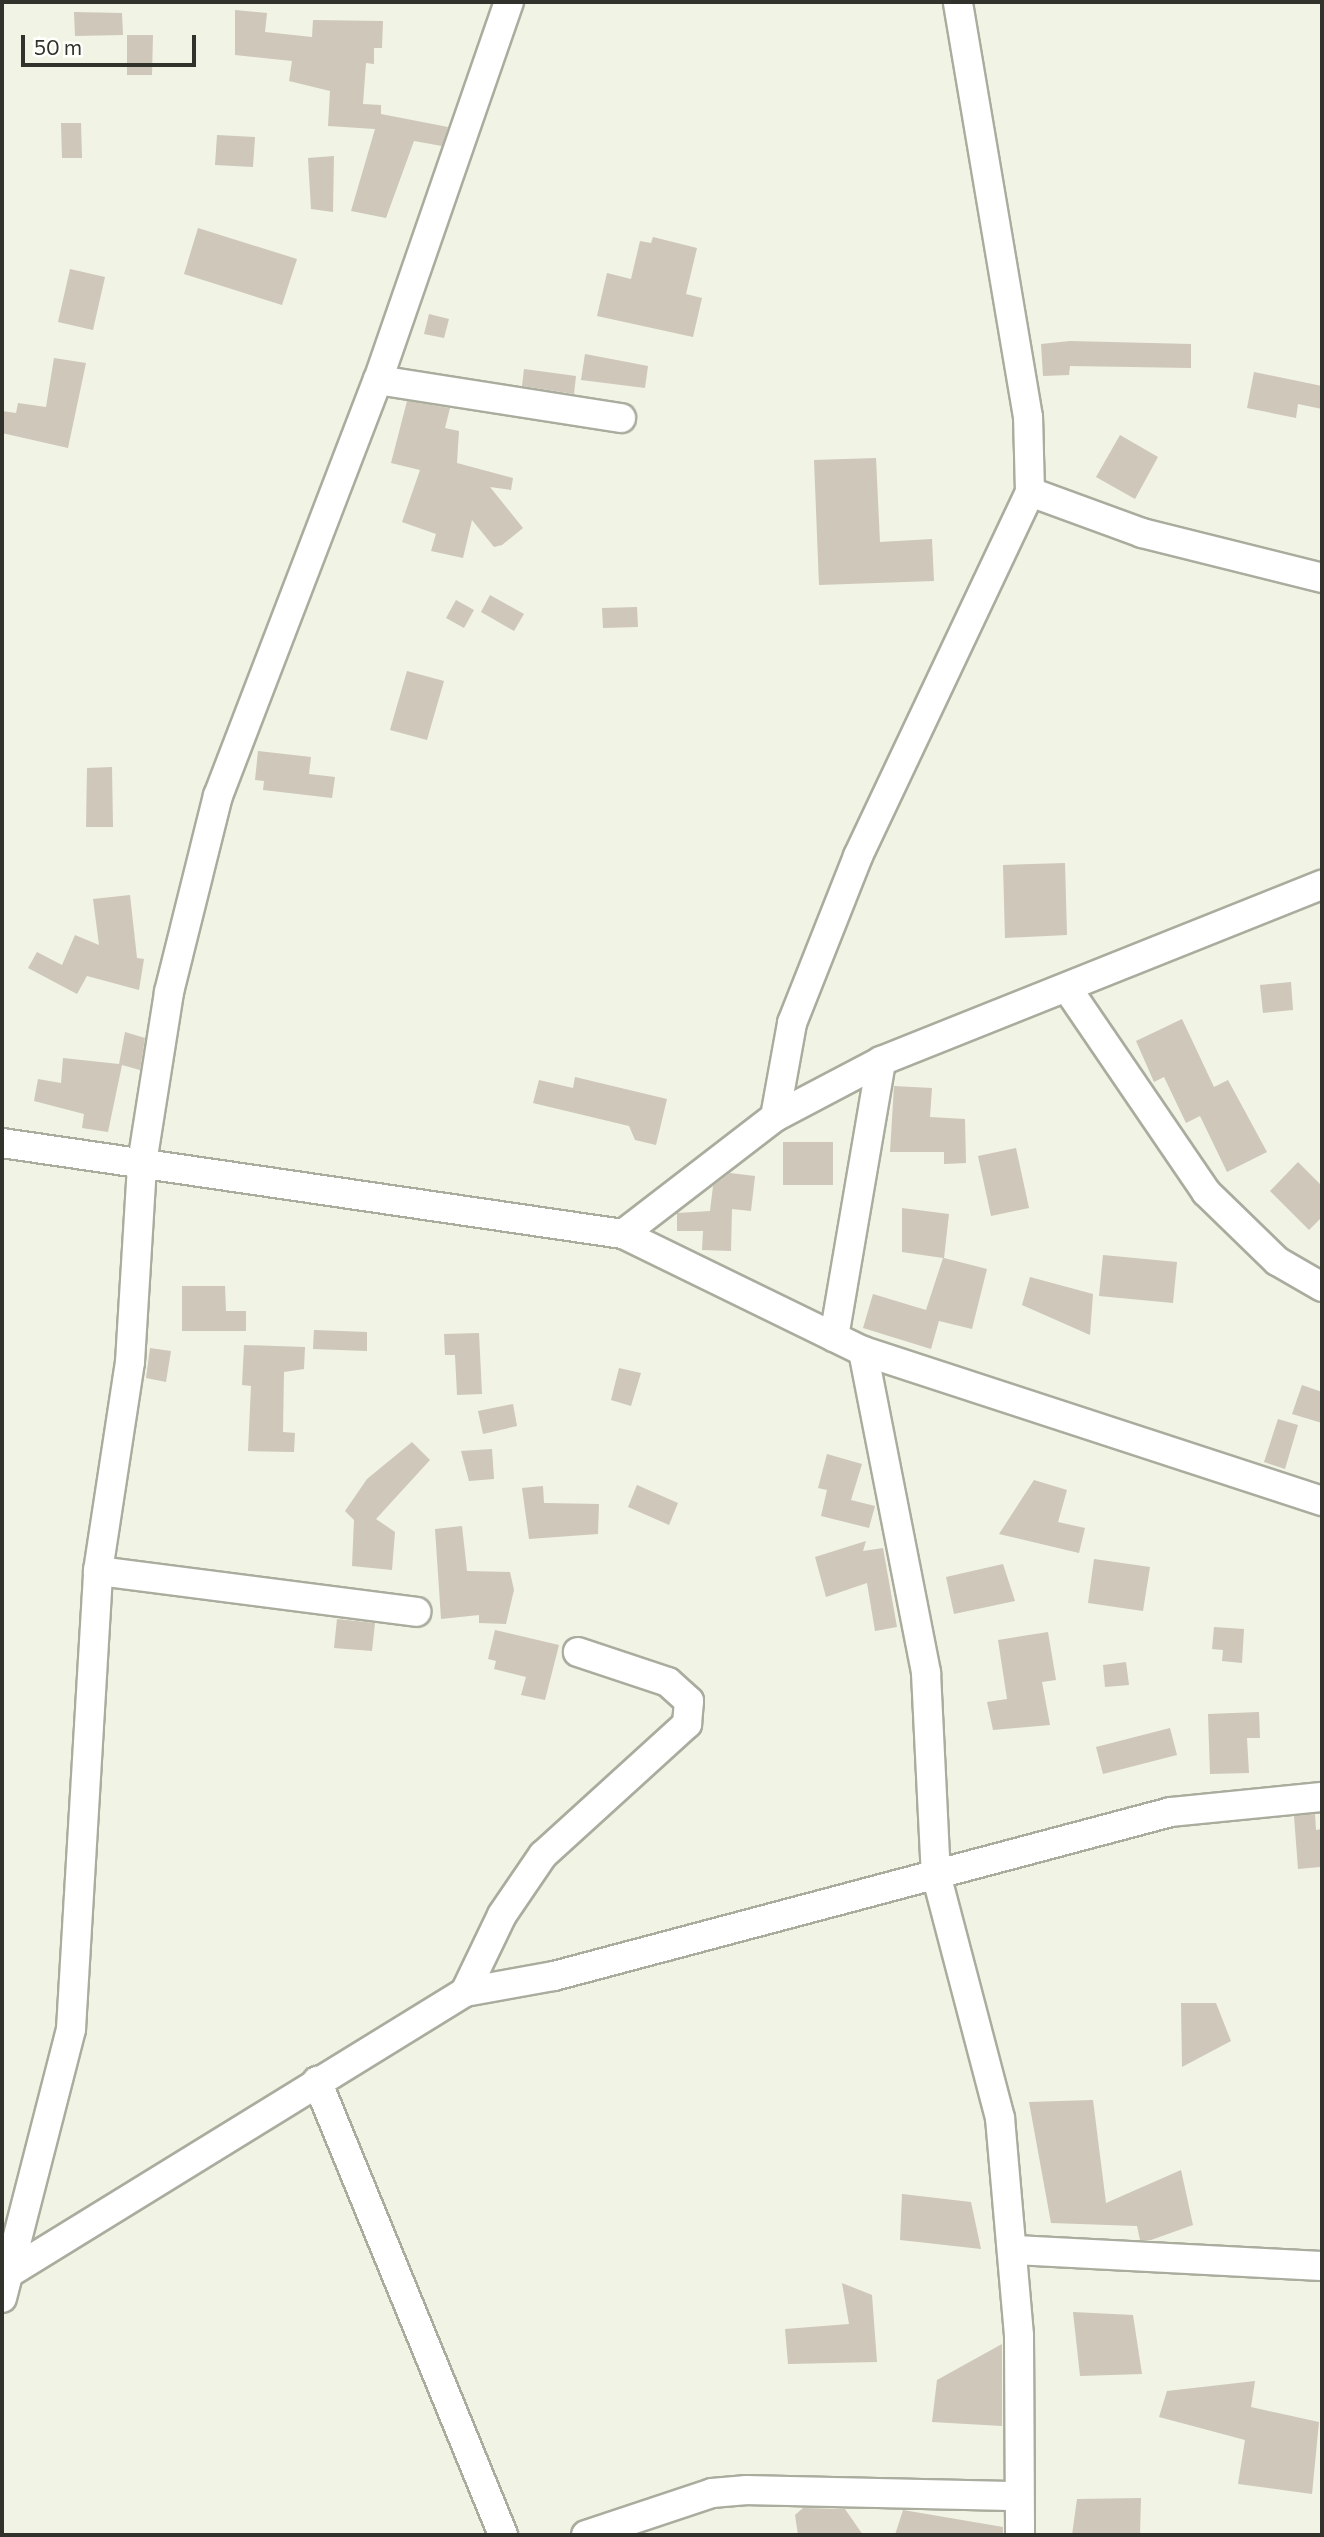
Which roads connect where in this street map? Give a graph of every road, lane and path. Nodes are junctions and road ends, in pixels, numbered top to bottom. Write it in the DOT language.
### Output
graph roads {
  1 [pos="509,2"];
  2 [pos="958,2"];
  3 [pos="377,380"];
  4 [pos="621,418"];
  5 [pos="1030,492"];
  6 [pos="1322,578"];
  7 [pos="1322,885"];
  8 [pos="1067,988"];
  9 [pos="881,1061"];
  10 [pos="775,1117"];
  11 [pos="2,1143"];
  12 [pos="142,1163"];
  13 [pos="623,1234"];
  14 [pos="1322,1287"];
  15 [pos="834,1337"];
  16 [pos="863,1351"];
  17 [pos="1322,1501"];
  18 [pos="98,1571"];
  19 [pos="416,1612"];
  20 [pos="578,1651"];
  21 [pos="1322,1797"];
  22 [pos="936,1874"];
  23 [pos="465,1992"];
  24 [pos="317,2081"];
  25 [pos="23,2219"];
  26 [pos="59,2242"];
  27 [pos="1014,2250"];
  28 [pos="1322,2266"];
  29 [pos="6,2285"];
  30 [pos="1019,2496"];
  31 [pos="503,2535"];
  32 [pos="586,2535"];
  33 [pos="1020,2535"];
  1 -- 3 [label="street"];
  2 -- 5 [label="street"];
  3 -- 4 [label="street"];
  3 -- 12 [label="street"];
  5 -- 6 [label="street"];
  5 -- 10 [label="street"];
  7 -- 8 [label="street"];
  8 -- 9 [label="street"];
  8 -- 14 [label="street"];
  9 -- 10 [label="street"];
  9 -- 15 [label="street"];
  10 -- 13 [label="street"];
  11 -- 12 [label="street"];
  12 -- 13 [label="street"];
  12 -- 18 [label="street"];
  13 -- 15 [label="street"];
  15 -- 16 [label="street"];
  16 -- 17 [label="street"];
  16 -- 22 [label="street"];
  18 -- 19 [label="street"];
  18 -- 25 [label="street"];
  20 -- 23 [label="street"];
  21 -- 22 [label="street"];
  22 -- 23 [label="street"];
  22 -- 27 [label="street"];
  23 -- 24 [label="street"];
  24 -- 26 [label="street"];
  24 -- 31 [label="street"];
  25 -- 26 [label="street"];
  25 -- 29 [label="street"];
  26 -- 29 [label="street"];
  27 -- 28 [label="street"];
  27 -- 30 [label="street"];
  30 -- 32 [label="street"];
  30 -- 33 [label="street"];
}
